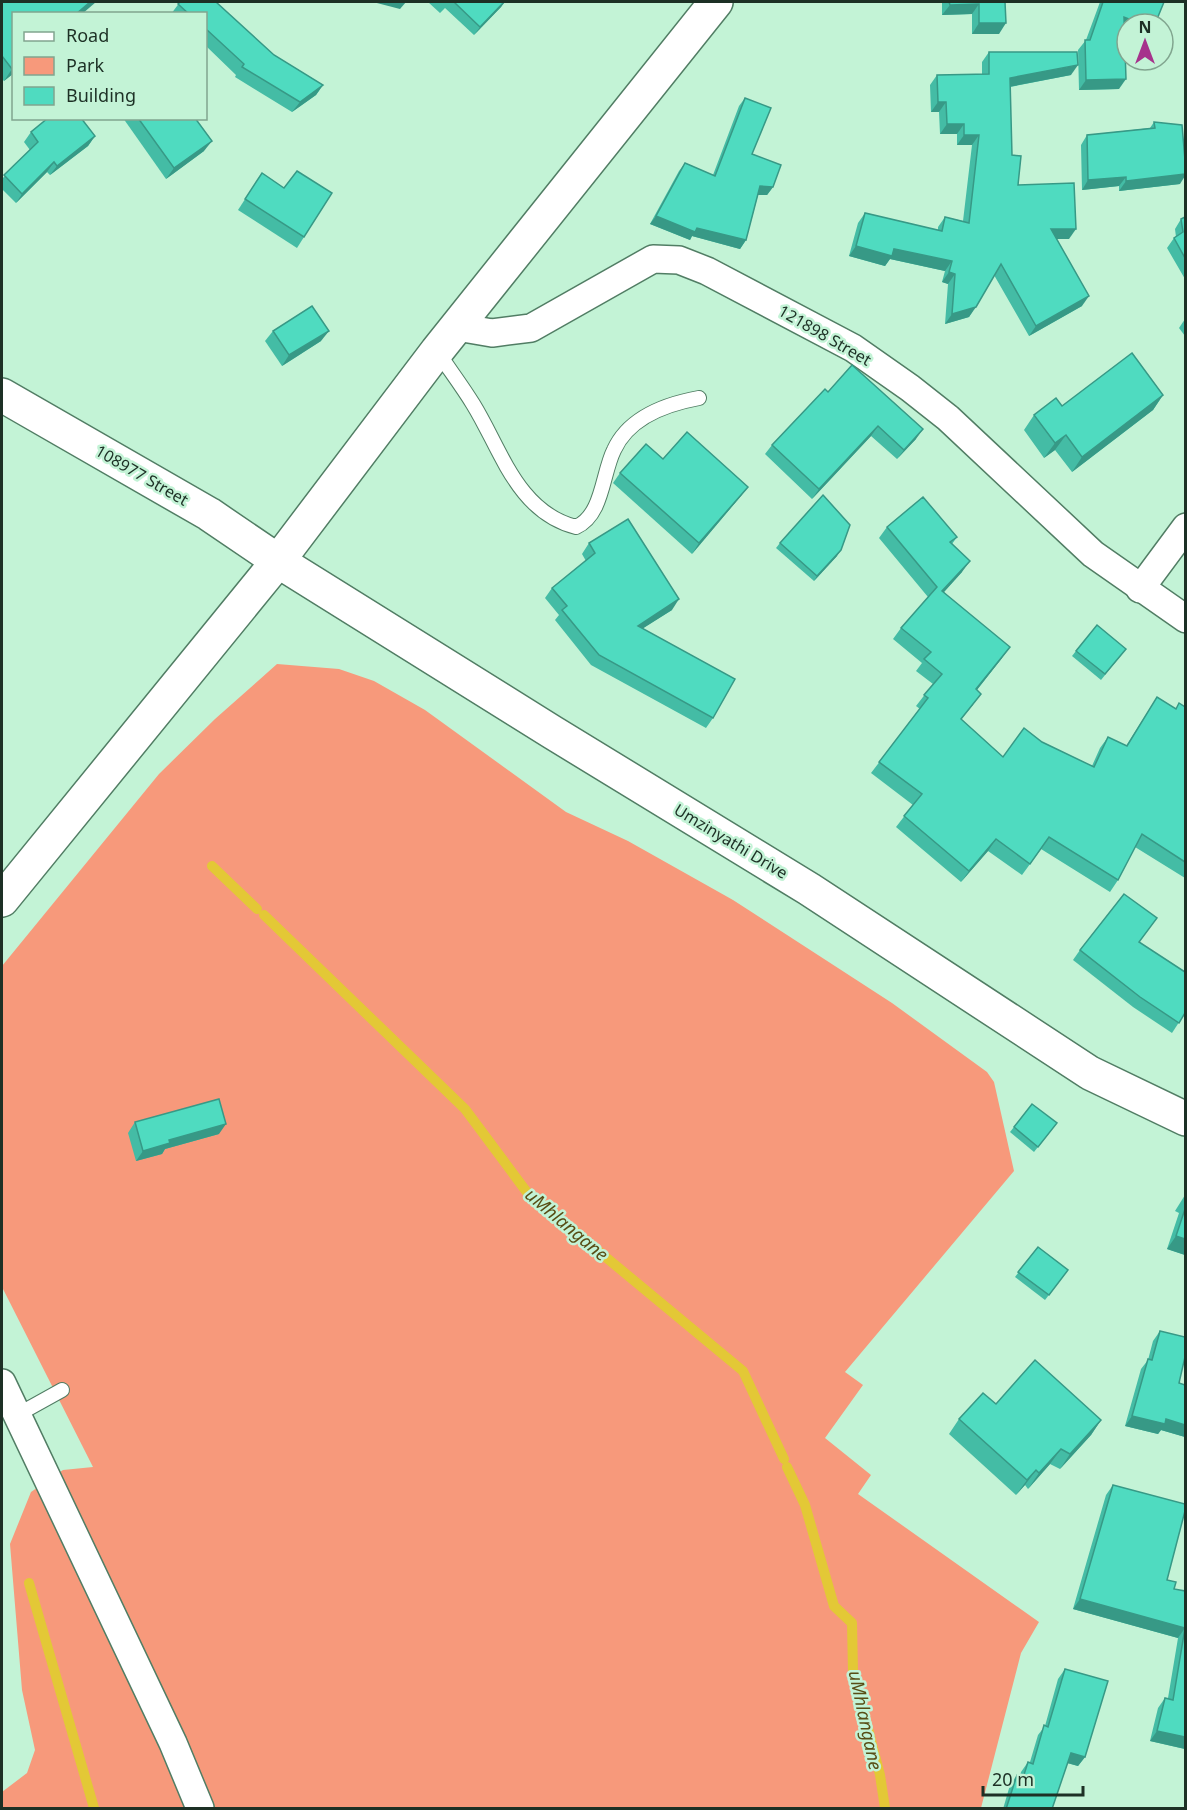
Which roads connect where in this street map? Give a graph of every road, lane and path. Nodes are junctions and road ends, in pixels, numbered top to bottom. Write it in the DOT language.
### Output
graph roads {
  1 [pos="717,2"];
  2 [pos="447,339"];
  3 [pos="2,395"];
  4 [pos="699,398"];
  5 [pos="1185,527"];
  6 [pos="278,561"];
  7 [pos="1140,589"];
  8 [pos="1185,620"];
  9 [pos="2,900"];
  10 [pos="1185,1119"];
  11 [pos="2,1383"];
  12 [pos="63,1390"];
  13 [pos="16,1415"];
  14 [pos="200,1809"];
  1 -- 2 [label="street"];
  2 -- 4 [label="lane"];
  2 -- 6 [label="street"];
  2 -- 7 [label="street, 121898 Street"];
  3 -- 6 [label="street, 108977 Street"];
  5 -- 7 [label="street"];
  6 -- 9 [label="street"];
  6 -- 10 [label="street, Umzinyathi Drive"];
  7 -- 8 [label="street, 121898 Street"];
  11 -- 13 [label="street"];
  12 -- 13 [label="lane"];
  13 -- 14 [label="street"];
}
